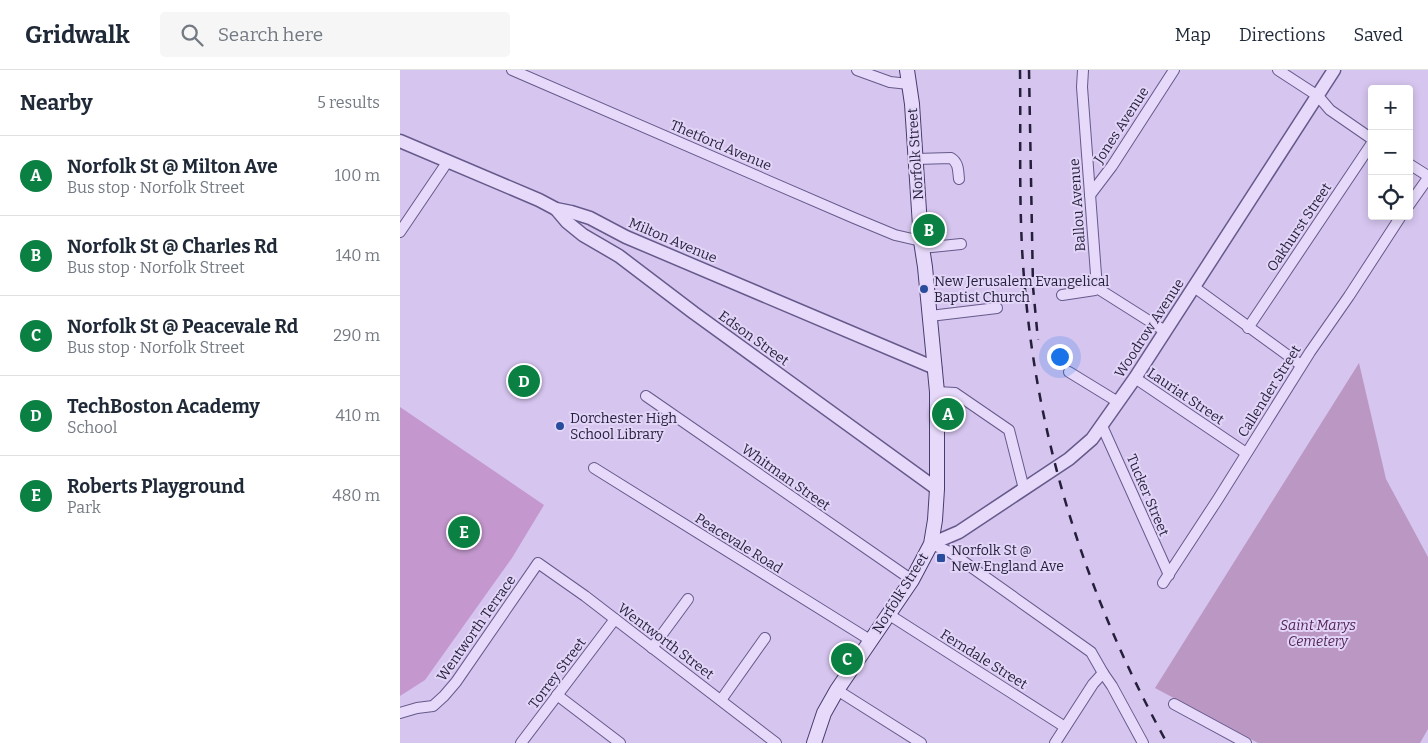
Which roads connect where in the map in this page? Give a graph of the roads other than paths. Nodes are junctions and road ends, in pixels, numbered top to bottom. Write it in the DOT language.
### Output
graph roads {
  1 [pos="512,70"];
  2 [pos="857,70"];
  3 [pos="1083,70"];
  4 [pos="1174,70"];
  5 [pos="1278,70"];
  6 [pos="1334,70"];
  7 [pos="908,77"];
  8 [pos="1318,96"];
  9 [pos="1368,136"];
  10 [pos="400,141"];
  11 [pos="1368,149"];
  12 [pos="916,159"];
  13 [pos="448,161"];
  14 [pos="1413,167"];
  15 [pos="1428,177"];
  16 [pos="959,179"];
  17 [pos="1090,195"];
  18 [pos="1413,199"];
  19 [pos="556,210"];
  20 [pos="590,218"];
  21 [pos="1398,220"];
  22 [pos="611,228"];
  23 [pos="400,232"];
  24 [pos="583,235"];
  25 [pos="922,244"];
  26 [pos="960,244"];
  27 [pos="601,247"];
  28 [pos="1194,287"];
  29 [pos="1097,288"];
  30 [pos="1062,295"];
  31 [pos="997,308"];
  32 [pos="930,316"];
  33 [pos="1248,328"];
  34 [pos="1165,331"];
  35 [pos="1301,365"];
  36 [pos="935,368"];
  37 [pos="1069,372"];
  38 [pos="1134,378"];
  39 [pos="937,392"];
  40 [pos="646,396"];
  41 [pos="1118,402"];
  42 [pos="1102,426"];
  43 [pos="1246,453"];
  44 [pos="594,468"];
  45 [pos="1024,489"];
  46 [pos="937,490"];
  47 [pos="931,544"];
  48 [pos="538,563"];
  49 [pos="1166,579"];
  50 [pos="912,580"];
  51 [pos="688,599"];
  52 [pos="888,614"];
  53 [pos="615,619"];
  54 [pos="765,638"];
  55 [pos="870,640"];
  56 [pos="652,648"];
  57 [pos="1102,673"];
  58 [pos="837,690"];
  59 [pos="557,694"];
  60 [pos="721,700"];
  61 [pos="1174,704"];
  62 [pos="400,713"];
  63 [pos="1065,727"];
  64 [pos="521,743"];
  65 [pos="620,743"];
  66 [pos="776,743"];
  67 [pos="814,743"];
  68 [pos="920,743"];
  69 [pos="1055,743"];
  70 [pos="1143,743"];
  71 [pos="1246,743"];
  1 -- 25 [label="street, Thetford Avenue"];
  2 -- 7 [label="street"];
  3 -- 17 [label="street, Ballou Avenue"];
  4 -- 17 [label="street, Jones Avenue"];
  5 -- 8 [label="street"];
  6 -- 8 [label="street, Woodrow Avenue"];
  7 -- 12 [label="main road, Norfolk Street"];
  8 -- 9 [label="street"];
  8 -- 28 [label="street, Woodrow Avenue"];
  10 -- 13 [label="street, Milton Avenue"];
  11 -- 33 [label="street, Oakhurst Street"];
  12 -- 16 [label="street"];
  12 -- 25 [label="main road, Norfolk Street"];
  13 -- 19 [label="street, Milton Avenue"];
  13 -- 23 [label="street"];
  14 -- 15 [label="street"];
  15 -- 18 [label="street"];
  17 -- 29 [label="street, Ballou Avenue"];
  19 -- 20 [label="street, Milton Avenue"];
  19 -- 24 [label="street, Edson Street"];
  20 -- 22 [label="street, Milton Avenue"];
  20 -- 24 [label="street"];
  21 -- 35 [label="street, Callender Street"];
  22 -- 27 [label="street"];
  22 -- 36 [label="street, Milton Avenue"];
  24 -- 27 [label="street, Edson Street"];
  25 -- 26 [label="street, Thetford Avenue"];
  25 -- 32 [label="main road, Norfolk Street"];
  27 -- 46 [label="street, Edson Street"];
  28 -- 33 [label="street"];
  28 -- 34 [label="street, Woodrow Avenue"];
  29 -- 30 [label="street"];
  29 -- 34 [label="street"];
  31 -- 32 [label="street"];
  32 -- 36 [label="main road, Norfolk Street"];
  33 -- 35 [label="street"];
  34 -- 38 [label="street, Woodrow Avenue"];
  35 -- 43 [label="street, Callender Street"];
  36 -- 39 [label="main road, Norfolk Street"];
  37 -- 41 [label="street"];
  38 -- 41 [label="street, Woodrow Avenue"];
  38 -- 43 [label="street, Lauriat Street"];
  39 -- 45 [label="street"];
  39 -- 46 [label="main road, Norfolk Street"];
  40 -- 50 [label="street, Whitman Street"];
  41 -- 42 [label="street, Woodrow Avenue"];
  42 -- 45 [label="street, Woodrow Avenue"];
  42 -- 49 [label="street, Tucker Street"];
  43 -- 49 [label="street, Callender Street"];
  44 -- 55 [label="street, Peacevale Road"];
  45 -- 47 [label="street, Woodrow Avenue"];
  46 -- 47 [label="main road, Norfolk Street"];
  47 -- 50 [label="main road, Norfolk Street"];
  47 -- 57 [label="street"];
  48 -- 53 [label="street, Wentworth Street"];
  48 -- 62 [label="street, Wentworth Terrace"];
  50 -- 52 [label="main road, Norfolk Street"];
  51 -- 56 [label="street"];
  52 -- 55 [label="main road, Norfolk Street"];
  52 -- 63 [label="street, Ferndale Street"];
  53 -- 56 [label="street, Wentworth Street"];
  53 -- 59 [label="street, Torrey Street"];
  54 -- 60 [label="street"];
  55 -- 58 [label="main road, Norfolk Street"];
  56 -- 60 [label="street, Wentworth Street"];
  57 -- 63 [label="street"];
  57 -- 70 [label="street"];
  58 -- 67 [label="main road, Norfolk Street"];
  58 -- 68 [label="street"];
  59 -- 64 [label="street, Torrey Street"];
  59 -- 65 [label="street"];
  60 -- 66 [label="street, Wentworth Street"];
  61 -- 71 [label="street"];
  63 -- 69 [label="street"];
}
